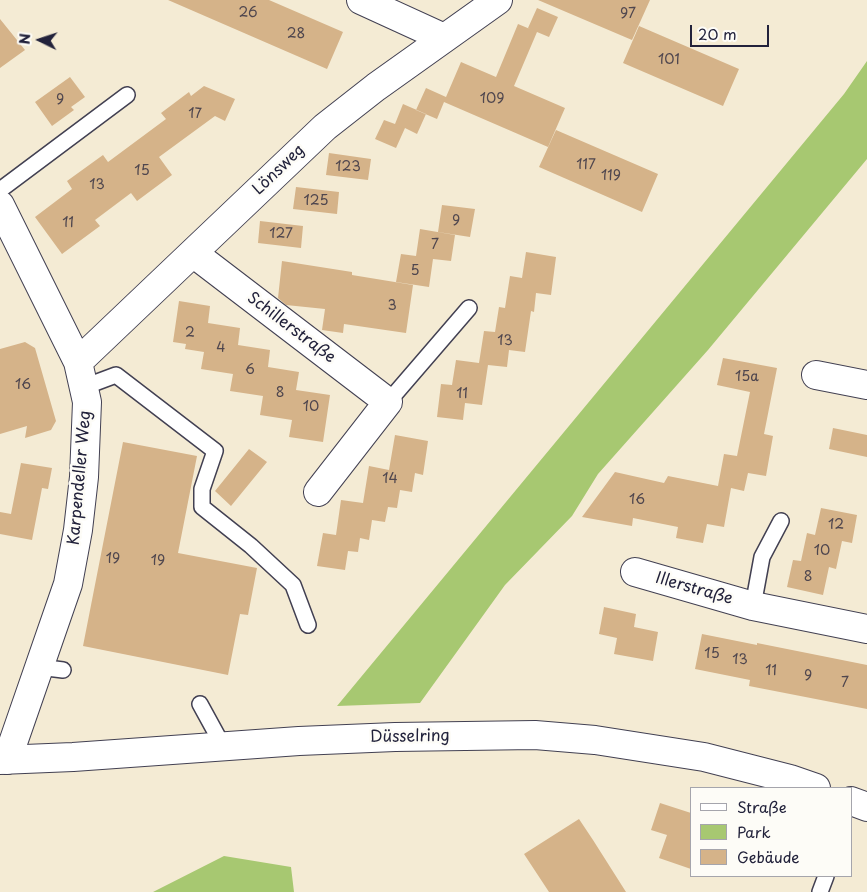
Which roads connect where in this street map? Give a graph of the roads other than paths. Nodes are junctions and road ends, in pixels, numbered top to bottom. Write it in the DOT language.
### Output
graph roads {
  1 [pos="361,0"];
  2 [pos="498,0"];
  3 [pos="444,38"];
  4 [pos="127,95"];
  5 [pos="0,190"];
  6 [pos="0,205"];
  7 [pos="193,253"];
  8 [pos="469,308"];
  9 [pos="81,375"];
  10 [pos="816,375"];
  11 [pos="867,385"];
  12 [pos="388,402"];
  13 [pos="318,492"];
  14 [pos="781,521"];
  15 [pos="635,572"];
  16 [pos="753,606"];
  17 [pos="308,625"];
  18 [pos="867,629"];
  19 [pos="200,704"];
  20 [pos="223,746"];
  21 [pos="4,760"];
  22 [pos="813,787"];
  23 [pos="826,877"];
  24 [pos="820,892"];
  1 -- 3 [label="street"];
  2 -- 3 [label="street, Lönsweg"];
  3 -- 7 [label="street, Lönsweg"];
  4 -- 5 [label="lane"];
  6 -- 9 [label="street, Karpendeller Weg"];
  7 -- 9 [label="street, Lönsweg"];
  7 -- 12 [label="street, Schillerstraße"];
  8 -- 12 [label="lane"];
  9 -- 17 [label="lane"];
  9 -- 21 [label="street, Karpendeller Weg"];
  10 -- 11 [label="street"];
  12 -- 13 [label="street"];
  14 -- 16 [label="lane, Illerstraße"];
  15 -- 16 [label="street, Illerstraße"];
  16 -- 18 [label="street, Illerstraße"];
  19 -- 20 [label="lane"];
  20 -- 21 [label="street, Düsselring"];
  20 -- 22 [label="street, Düsselring"];
  23 -- 24 [label="lane"];
}
